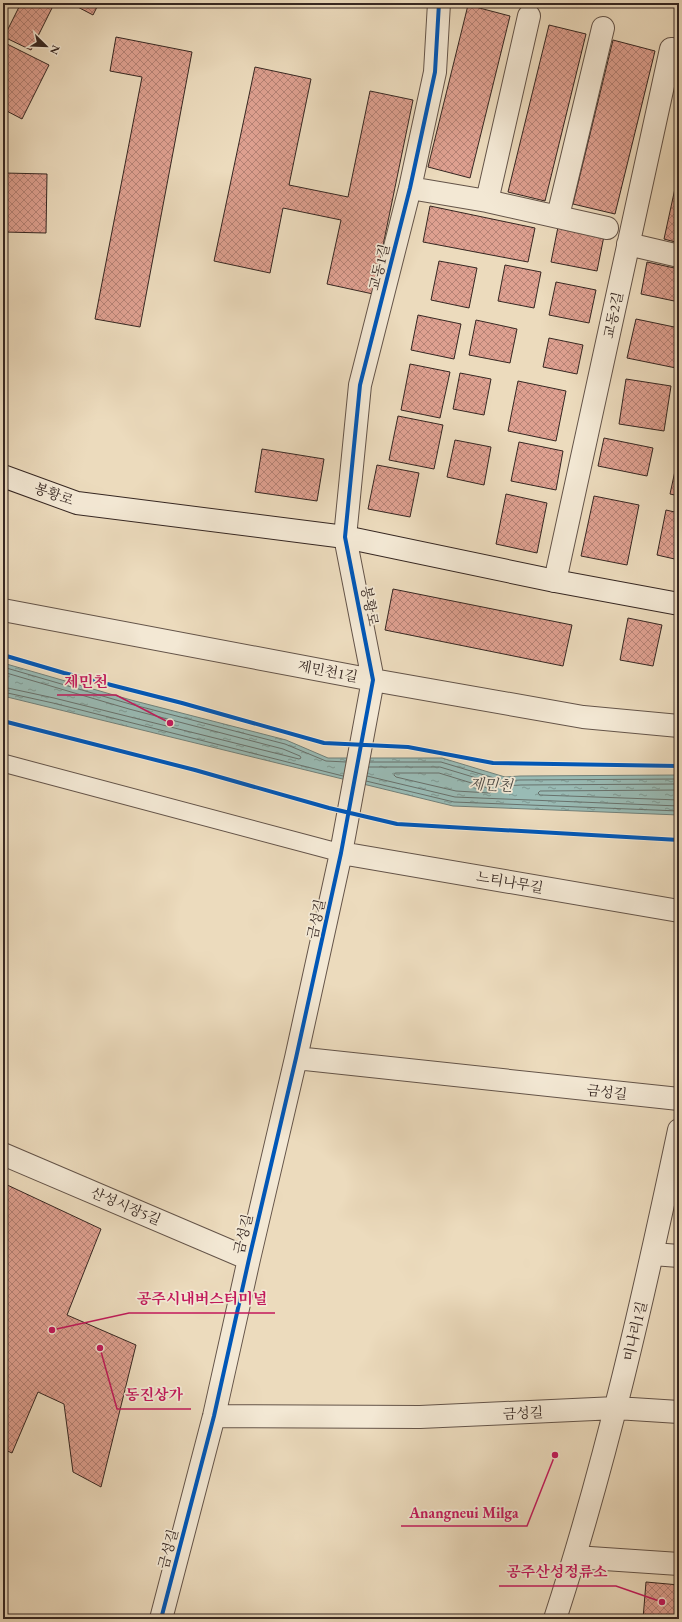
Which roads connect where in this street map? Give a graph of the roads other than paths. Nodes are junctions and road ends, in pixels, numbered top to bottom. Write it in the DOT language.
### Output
graph roads {
  1 [pos="439,3"];
  2 [pos="529,16"];
  3 [pos="603,28"];
  4 [pos="675,49"];
  5 [pos="410,188"];
  6 [pos="487,202"];
  7 [pos="558,216"];
  8 [pos="608,228"];
  9 [pos="628,244"];
  10 [pos="679,256"];
  11 [pos="3,476"];
  12 [pos="344,537"];
  13 [pos="555,581"];
  14 [pos="679,604"];
  15 [pos="3,610"];
  16 [pos="373,680"];
  17 [pos="679,726"];
  18 [pos="3,763"];
  19 [pos="342,853"];
  20 [pos="679,911"];
  21 [pos="296,1058"];
  22 [pos="679,1100"];
  23 [pos="679,1130"];
  24 [pos="3,1154"];
  25 [pos="653,1254"];
  26 [pos="679,1256"];
  27 [pos="249,1259"];
  28 [pos="616,1408"];
  29 [pos="679,1412"];
  30 [pos="214,1416"];
  31 [pos="575,1557"];
  32 [pos="679,1564"];
  33 [pos="161,1619"];
  34 [pos="555,1619"];
  1 -- 5 [label="street, 교동1길"];
  2 -- 6 [label="street"];
  3 -- 7 [label="street"];
  4 -- 9 [label="street, 교동2길"];
  5 -- 6 [label="street"];
  5 -- 12 [label="street, 교동1길"];
  6 -- 7 [label="street"];
  7 -- 8 [label="street"];
  9 -- 10 [label="street"];
  9 -- 13 [label="street, 교동2길"];
  11 -- 12 [label="street, 봉황로"];
  12 -- 13 [label="street, 봉황로"];
  12 -- 16 [label="street, 봉황로"];
  13 -- 14 [label="street, 봉황로"];
  15 -- 16 [label="street, 제민천1길"];
  16 -- 17 [label="street, 제민천1길"];
  16 -- 19 [label="street, 금성길"];
  18 -- 19 [label="lane"];
  19 -- 20 [label="street, 느티나무길"];
  19 -- 21 [label="street, 금성길"];
  21 -- 22 [label="street, 금성길"];
  21 -- 27 [label="street, 금성길"];
  23 -- 25 [label="street, 미나리1길"];
  24 -- 27 [label="street, 산성시장5길"];
  25 -- 26 [label="street"];
  25 -- 28 [label="street, 미나리1길"];
  27 -- 30 [label="street, 금성길"];
  28 -- 29 [label="street"];
  28 -- 30 [label="street, 금성길"];
  28 -- 31 [label="street, 미나리1길"];
  30 -- 33 [label="street, 금성길"];
  31 -- 32 [label="street"];
  31 -- 34 [label="street, 미나리1길"];
}
